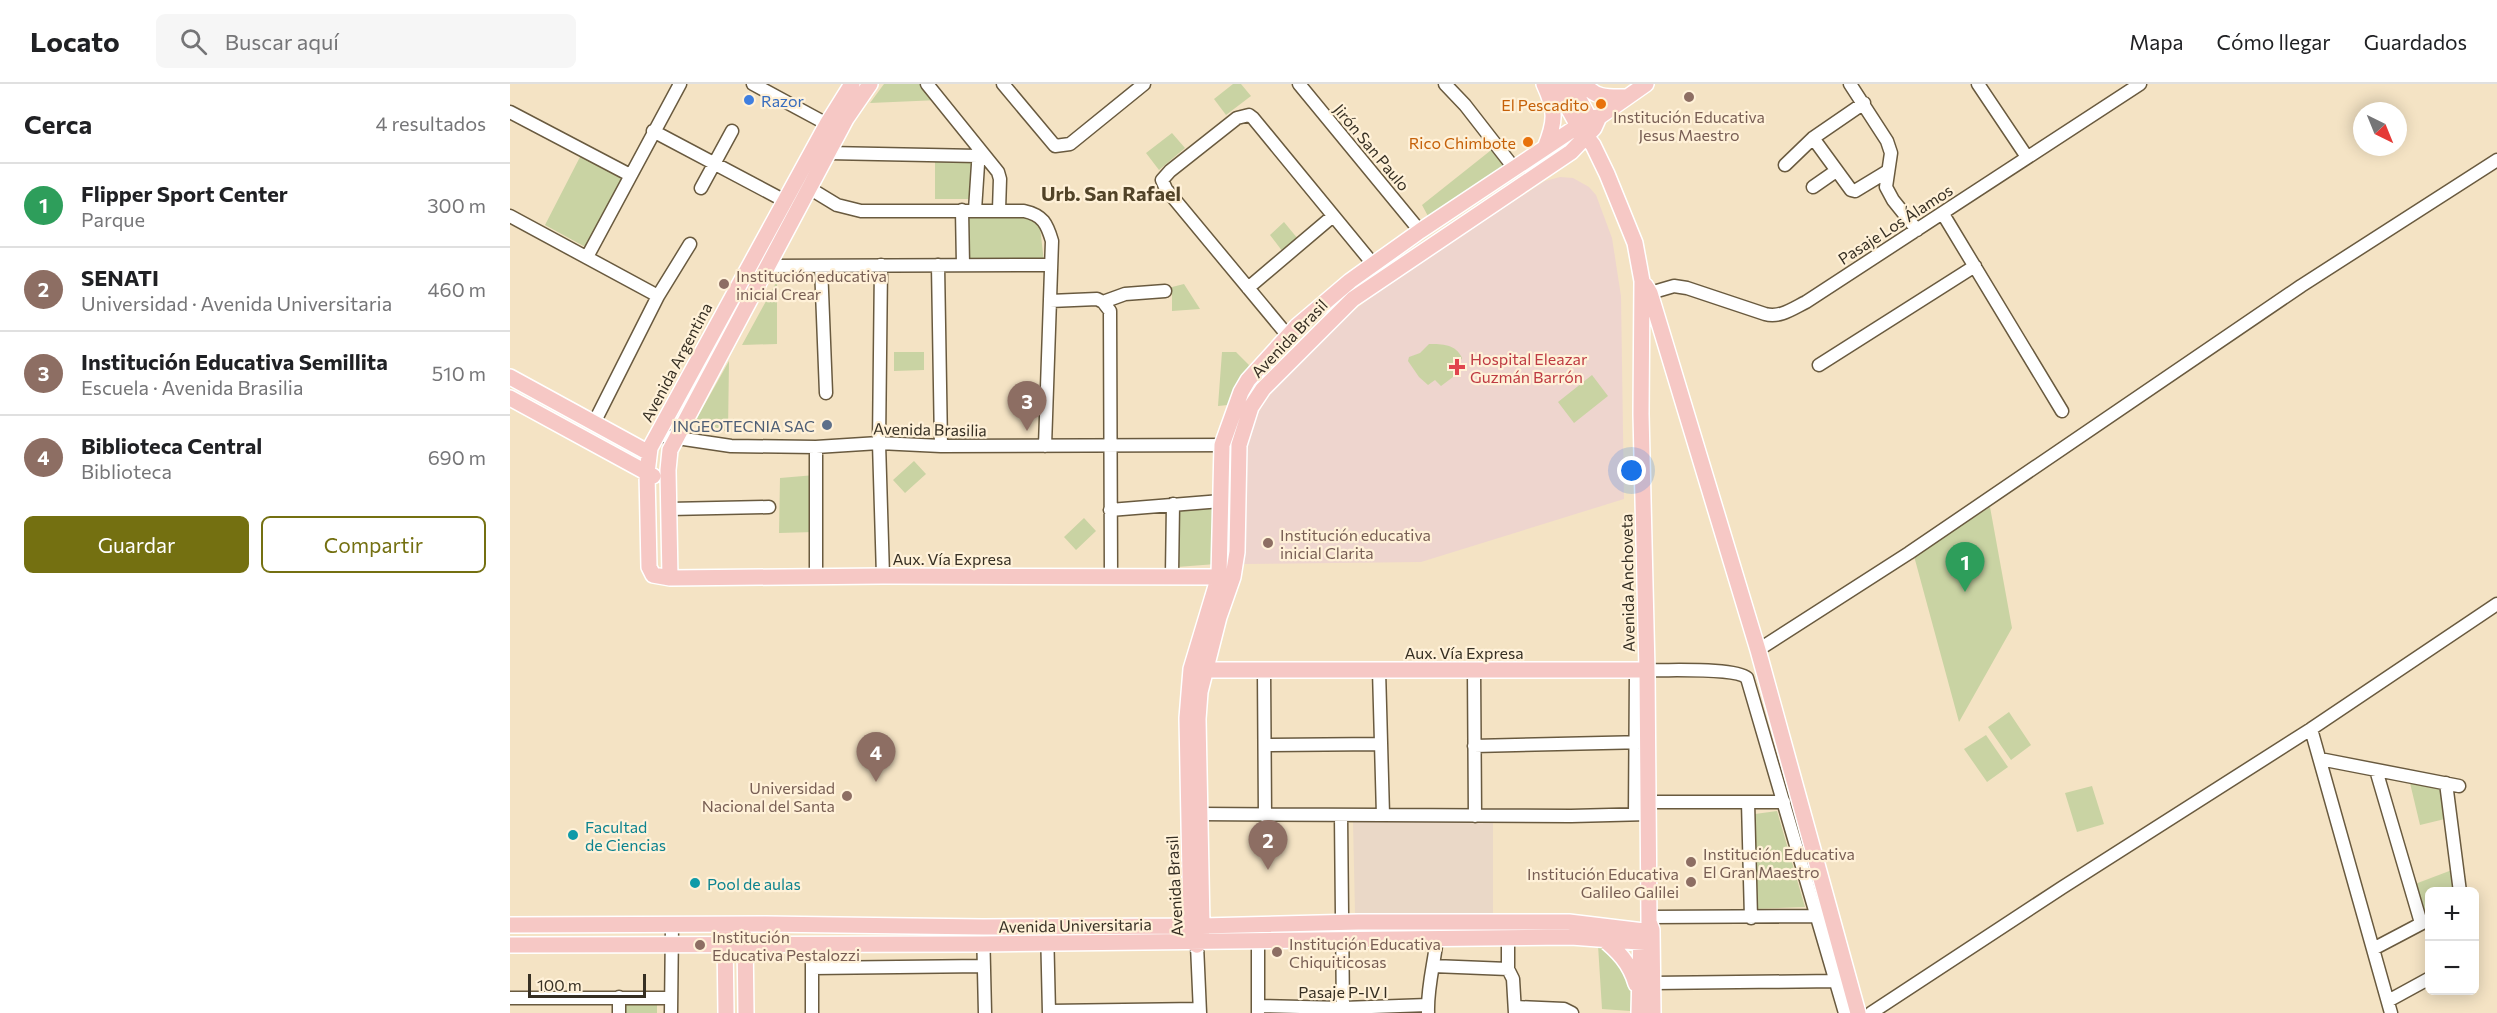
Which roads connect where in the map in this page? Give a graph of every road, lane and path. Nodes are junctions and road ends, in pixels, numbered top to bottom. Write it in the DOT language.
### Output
graph roads {
  1 [pos="680,84"];
  2 [pos="753,84"];
  3 [pos="852,84"];
  4 [pos="870,84"];
  5 [pos="927,84"];
  6 [pos="1003,84"];
  7 [pos="1144,84"];
  8 [pos="1299,84"];
  9 [pos="1445,84"];
  10 [pos="1544,84"];
  11 [pos="1555,84"];
  12 [pos="1571,84"];
  13 [pos="1585,84"];
  14 [pos="1646,84"];
  15 [pos="1850,84"];
  16 [pos="1978,84"];
  17 [pos="2140,84"];
  18 [pos="1627,97"];
  19 [pos="1864,103"];
  20 [pos="510,111"];
  21 [pos="833,124"];
  22 [pos="1590,129"];
  23 [pos="653,131"];
  24 [pos="732,131"];
  25 [pos="1813,138"];
  26 [pos="1545,148"];
  27 [pos="979,152"];
  28 [pos="828,153"];
  29 [pos="2027,156"];
  30 [pos="2497,160"];
  31 [pos="713,164"];
  32 [pos="1785,165"];
  33 [pos="1514,168"];
  34 [pos="1836,171"];
  35 [pos="1888,171"];
  36 [pos="630,175"];
  37 [pos="809,179"];
  38 [pos="1813,187"];
  39 [pos="701,188"];
  40 [pos="785,201"];
  41 [pos="962,210"];
  42 [pos="975,210"];
  43 [pos="999,210"];
  44 [pos="1943,214"];
  45 [pos="510,216"];
  46 [pos="1333,216"];
  47 [pos="1917,230"];
  48 [pos="1420,231"];
  49 [pos="690,244"];
  50 [pos="586,257"];
  51 [pos="1373,264"];
  52 [pos="938,265"];
  53 [pos="963,265"];
  54 [pos="1051,265"];
  55 [pos="767,266"];
  56 [pos="821,266"];
  57 [pos="881,266"];
  58 [pos="1975,266"];
  59 [pos="1646,287"];
  60 [pos="1248,288"];
  61 [pos="1165,291"];
  62 [pos="658,296"];
  63 [pos="1050,301"];
  64 [pos="1103,302"];
  65 [pos="1288,336"];
  66 [pos="1819,365"];
  67 [pos="1258,367"];
  68 [pos="510,377"];
  69 [pos="1273,378"];
  70 [pos="825,393"];
  71 [pos="510,398"];
  72 [pos="2062,411"];
  73 [pos="594,423"];
  74 [pos="657,435"];
  75 [pos="673,444"];
  76 [pos="879,444"];
  77 [pos="1109,444"];
  78 [pos="1222,445"];
  79 [pos="1239,445"];
  80 [pos="941,446"];
  81 [pos="1045,446"];
  82 [pos="816,447"];
  83 [pos="649,453"];
  84 [pos="646,473"];
  85 [pos="669,484"];
  86 [pos="1221,501"];
  87 [pos="1173,504"];
  88 [pos="769,507"];
  89 [pos="669,509"];
  90 [pos="1110,510"];
  91 [pos="1172,575"];
  92 [pos="883,576"];
  93 [pos="1111,576"];
  94 [pos="1226,576"];
  95 [pos="816,577"];
  96 [pos="670,578"];
  97 [pos="2497,604"];
  98 [pos="1758,650"];
  99 [pos="1474,669"];
  100 [pos="1198,670"];
  101 [pos="1379,670"];
  102 [pos="1642,670"];
  103 [pos="1264,671"];
  104 [pos="2312,729"];
  105 [pos="1641,742"];
  106 [pos="1381,744"];
  107 [pos="1265,745"];
  108 [pos="1474,746"];
  109 [pos="2320,759"];
  110 [pos="2376,770"];
  111 [pos="1748,802"];
  112 [pos="1784,802"];
  113 [pos="1644,810"];
  114 [pos="1199,814"];
  115 [pos="1383,815"];
  116 [pos="1265,816"];
  117 [pos="1341,816"];
  118 [pos="1475,816"];
  119 [pos="2460,887"];
  120 [pos="1815,916"];
  121 [pos="1751,918"];
  122 [pos="1438,921"];
  123 [pos="2425,921"];
  124 [pos="1342,923"];
  125 [pos="510,925"];
  126 [pos="672,925"];
  127 [pos="724,925"];
  128 [pos="745,925"];
  129 [pos="983,927"];
  130 [pos="1648,931"];
  131 [pos="1048,934"];
  132 [pos="1197,936"];
  133 [pos="1601,937"];
  134 [pos="1438,938"];
  135 [pos="1508,938"];
  136 [pos="1342,940"];
  137 [pos="1258,941"];
  138 [pos="745,944"];
  139 [pos="812,944"];
  140 [pos="983,944"];
  141 [pos="510,945"];
  142 [pos="672,945"];
  143 [pos="726,946"];
  144 [pos="2373,949"];
  145 [pos="984,966"];
  146 [pos="1433,966"];
  147 [pos="812,968"];
  148 [pos="1508,969"];
  149 [pos="1836,981"];
  150 [pos="2425,982"];
  151 [pos="1653,983"];
  152 [pos="1639,994"];
  153 [pos="619,997"];
  154 [pos="510,998"];
  155 [pos="671,998"];
  156 [pos="2389,1007"];
  157 [pos="1258,1009"];
  158 [pos="1428,1009"];
  159 [pos="1287,1010"];
  160 [pos="1400,1010"];
  161 [pos="1515,1010"];
  162 [pos="1138,1011"];
  163 [pos="1200,1011"];
  164 [pos="1343,1011"];
  165 [pos="1049,1012"];
  166 [pos="1070,1012"];
  167 [pos="619,1013"];
  168 [pos="671,1013"];
  169 [pos="726,1013"];
  170 [pos="746,1013"];
  171 [pos="812,1013"];
  172 [pos="985,1013"];
  173 [pos="1572,1013"];
  174 [pos="1640,1013"];
  175 [pos="1653,1013"];
  176 [pos="1845,1013"];
  177 [pos="1858,1013"];
  178 [pos="1871,1013"];
  1 -- 23 [label="street"];
  2 -- 21 [label="street"];
  3 -- 21 [label="main road, Avenida Argentina"];
  4 -- 21 [label="main road, Avenida Argentina"];
  5 -- 27 [label="street"];
  6 -- 7 [label="street"];
  8 -- 48 [label="street, Jirón San Paulo"];
  9 -- 33 [label="street"];
  10 -- 26 [label="main road"];
  11 -- 22 [label="main road, Avenida Anchoveta"];
  12 -- 22 [label="main road, Avenida Anchoveta"];
  13 -- 18 [label="main road"];
  14 -- 18 [label="main road, Avenida Brasil"];
  15 -- 19 [label="street"];
  16 -- 29 [label="street"];
  17 -- 29 [label="street, Pasaje Los Álamos"];
  18 -- 22 [label="main road, Avenida Brasil"];
  19 -- 25 [label="street"];
  19 -- 35 [label="street"];
  20 -- 36 [label="street"];
  21 -- 28 [label="main road, Avenida Argentina"];
  21 -- 37 [label="main road, Avenida Argentina"];
  22 -- 26 [label="main road, Avenida Brasil"];
  22 -- 59 [label="main road, Avenida Anchoveta"];
  22 -- 69 [label="main road, Avenida Brasil"];
  23 -- 31 [label="street"];
  23 -- 36 [label="street"];
  24 -- 31 [label="street"];
  25 -- 32 [label="street"];
  25 -- 34 [label="street"];
  26 -- 33 [label="main road, Avenida Brasil"];
  27 -- 28 [label="street"];
  27 -- 42 [label="street"];
  27 -- 43 [label="street"];
  28 -- 37 [label="main road, Avenida Argentina"];
  29 -- 44 [label="street, Pasaje Los Álamos"];
  30 -- 98 [label="street"];
  31 -- 39 [label="street"];
  31 -- 40 [label="street"];
  33 -- 48 [label="main road, Avenida Brasil"];
  34 -- 35 [label="street"];
  34 -- 38 [label="street"];
  35 -- 47 [label="street"];
  36 -- 50 [label="street"];
  37 -- 40 [label="main road, Avenida Argentina"];
  37 -- 41 [label="street"];
  37 -- 55 [label="main road, Avenida Argentina"];
  40 -- 74 [label="main road, Avenida Argentina"];
  41 -- 42 [label="street"];
  41 -- 53 [label="street"];
  42 -- 43 [label="street"];
  43 -- 54 [label="street"];
  44 -- 47 [label="street, Pasaje Los Álamos"];
  44 -- 58 [label="street"];
  45 -- 50 [label="street"];
  46 -- 51 [label="street"];
  46 -- 60 [label="street"];
  46 -- 60 [label="street"];
  47 -- 59 [label="street, Pasaje Los Álamos"];
  48 -- 51 [label="main road, Avenida Brasil"];
  49 -- 62 [label="street"];
  50 -- 62 [label="street"];
  51 -- 65 [label="main road, Avenida Brasil"];
  52 -- 53 [label="street"];
  52 -- 57 [label="street"];
  52 -- 80 [label="street"];
  53 -- 54 [label="street"];
  54 -- 63 [label="street"];
  55 -- 56 [label="street"];
  55 -- 75 [label="main road, Avenida Argentina"];
  56 -- 57 [label="street"];
  56 -- 70 [label="street"];
  57 -- 76 [label="street"];
  58 -- 66 [label="street"];
  58 -- 72 [label="street"];
  59 -- 98 [label="main road"];
  59 -- 102 [label="main road, Avenida Anchoveta"];
  60 -- 65 [label="street"];
  61 -- 64 [label="street"];
  62 -- 73 [label="street"];
  63 -- 64 [label="street"];
  63 -- 81 [label="street"];
  64 -- 77 [label="street"];
  65 -- 67 [label="main road, Avenida Brasil"];
  67 -- 69 [label="main road"];
  67 -- 78 [label="main road, Avenida Brasil"];
  68 -- 73 [label="main road"];
  69 -- 79 [label="main road, Avenida Brasil"];
  71 -- 84 [label="main road"];
  73 -- 83 [label="main road"];
  74 -- 75 [label="street, Avenida Brasilia"];
  74 -- 83 [label="main road, Avenida Argentina"];
  75 -- 82 [label="street, Avenida Brasilia"];
  75 -- 85 [label="main road"];
  76 -- 80 [label="street, Avenida Brasilia"];
  76 -- 82 [label="street, Avenida Brasilia"];
  76 -- 92 [label="street"];
  77 -- 78 [label="street, Avenida Brasilia"];
  77 -- 81 [label="street, Avenida Brasilia"];
  77 -- 90 [label="street"];
  78 -- 79 [label="street, Avenida Brasilia"];
  78 -- 86 [label="main road, Avenida Brasil"];
  79 -- 94 [label="main road, Avenida Brasil"];
  80 -- 81 [label="street, Avenida Brasilia"];
  82 -- 95 [label="street"];
  83 -- 84 [label="main road, Avenida Argentina"];
  84 -- 85 [label="main road"];
  84 -- 96 [label="main road, Avenida Argentina"];
  85 -- 89 [label="main road"];
  86 -- 87 [label="street"];
  86 -- 94 [label="main road, Avenida Brasil"];
  87 -- 90 [label="street"];
  87 -- 91 [label="street"];
  88 -- 89 [label="street"];
  89 -- 96 [label="main road"];
  90 -- 93 [label="street"];
  91 -- 93 [label="main road, Aux. Vía Expresa"];
  91 -- 94 [label="main road, Aux. Vía Expresa"];
  92 -- 93 [label="main road, Aux. Vía Expresa"];
  92 -- 95 [label="main road, Aux. Vía Expresa"];
  94 -- 100 [label="main road, Avenida Brasil"];
  95 -- 96 [label="main road, Aux. Vía Expresa"];
  97 -- 104 [label="street"];
  98 -- 177 [label="main road"];
  99 -- 101 [label="main road, Aux. Vía Expresa"];
  99 -- 102 [label="main road, Aux. Vía Expresa"];
  99 -- 108 [label="street"];
  100 -- 103 [label="main road, Aux. Vía Expresa"];
  100 -- 114 [label="main road, Avenida Brasil"];
  100 -- 132 [label="main road, Avenida Brasil"];
  101 -- 103 [label="main road, Aux. Vía Expresa"];
  101 -- 106 [label="street"];
  102 -- 105 [label="main road, Avenida Anchoveta"];
  102 -- 112 [label="street, Aux. Vía Expresa"];
  103 -- 107 [label="street"];
  104 -- 109 [label="street"];
  104 -- 178 [label="street"];
  105 -- 108 [label="street"];
  105 -- 113 [label="main road, Avenida Anchoveta"];
  106 -- 107 [label="street"];
  106 -- 115 [label="street"];
  107 -- 116 [label="street"];
  108 -- 118 [label="street"];
  109 -- 110 [label="street"];
  109 -- 144 [label="street"];
  110 -- 119 [label="street"];
  110 -- 123 [label="street"];
  111 -- 112 [label="street"];
  111 -- 113 [label="street"];
  111 -- 121 [label="street"];
  112 -- 120 [label="street"];
  113 -- 118 [label="street"];
  113 -- 130 [label="main road, Avenida Anchoveta"];
  114 -- 116 [label="street"];
  114 -- 132 [label="main road, Avenida Brasil"];
  115 -- 117 [label="street"];
  115 -- 118 [label="street"];
  116 -- 117 [label="street"];
  117 -- 124 [label="street"];
  120 -- 121 [label="street"];
  120 -- 149 [label="street"];
  121 -- 130 [label="street"];
  122 -- 124 [label="main road, Avenida Universitaria"];
  122 -- 130 [label="main road, Avenida Universitaria"];
  122 -- 134 [label="street"];
  123 -- 144 [label="street"];
  124 -- 132 [label="main road, Avenida Universitaria"];
  124 -- 136 [label="street"];
  125 -- 126 [label="main road, Avenida Universitaria"];
  126 -- 127 [label="main road, Avenida Universitaria"];
  126 -- 142 [label="street"];
  127 -- 128 [label="main road, Avenida Universitaria"];
  127 -- 143 [label="main road"];
  128 -- 129 [label="main road, Avenida Universitaria"];
  128 -- 138 [label="main road"];
  129 -- 131 [label="main road, Avenida Universitaria"];
  129 -- 140 [label="street"];
  130 -- 133 [label="main road, Avenida Universitaria"];
  130 -- 151 [label="main road, Avenida Anchoveta"];
  130 -- 152 [label="main road, Avenida Anchoveta"];
  131 -- 132 [label="main road, Avenida Universitaria"];
  131 -- 140 [label="main road, Avenida Universitaria"];
  131 -- 165 [label="street"];
  132 -- 137 [label="main road, Avenida Universitaria"];
  132 -- 163 [label="street"];
  133 -- 135 [label="main road, Avenida Universitaria"];
  133 -- 152 [label="main road"];
  134 -- 135 [label="main road, Avenida Universitaria"];
  134 -- 136 [label="main road, Avenida Universitaria"];
  134 -- 146 [label="street"];
  135 -- 148 [label="street"];
  136 -- 137 [label="main road, Avenida Universitaria"];
  136 -- 164 [label="street"];
  137 -- 157 [label="street"];
  138 -- 139 [label="main road, Avenida Universitaria"];
  138 -- 143 [label="main road, Avenida Universitaria"];
  138 -- 170 [label="main road"];
  139 -- 140 [label="main road, Avenida Universitaria"];
  139 -- 147 [label="street"];
  140 -- 145 [label="street"];
  141 -- 142 [label="main road, Avenida Universitaria"];
  142 -- 143 [label="main road, Avenida Universitaria"];
  142 -- 155 [label="street"];
  143 -- 169 [label="main road"];
  144 -- 156 [label="street"];
  145 -- 147 [label="street"];
  145 -- 172 [label="street"];
  146 -- 148 [label="street"];
  146 -- 158 [label="street"];
  147 -- 171 [label="street"];
  148 -- 161 [label="street"];
  149 -- 151 [label="street"];
  149 -- 176 [label="street"];
  150 -- 156 [label="street"];
  151 -- 175 [label="main road, Avenida Anchoveta"];
  152 -- 174 [label="main road, Avenida Anchoveta"];
  153 -- 154 [label="street"];
  153 -- 155 [label="street"];
  153 -- 167 [label="street"];
  155 -- 168 [label="street"];
  157 -- 159 [label="street, Pasaje P-IV I"];
  158 -- 160 [label="street, Pasaje P-IV I"];
  159 -- 164 [label="street, Pasaje P-IV I"];
  160 -- 164 [label="street, Pasaje P-IV I"];
  161 -- 173 [label="street"];
  162 -- 163 [label="street"];
  162 -- 166 [label="street"];
  165 -- 166 [label="street"];
}
